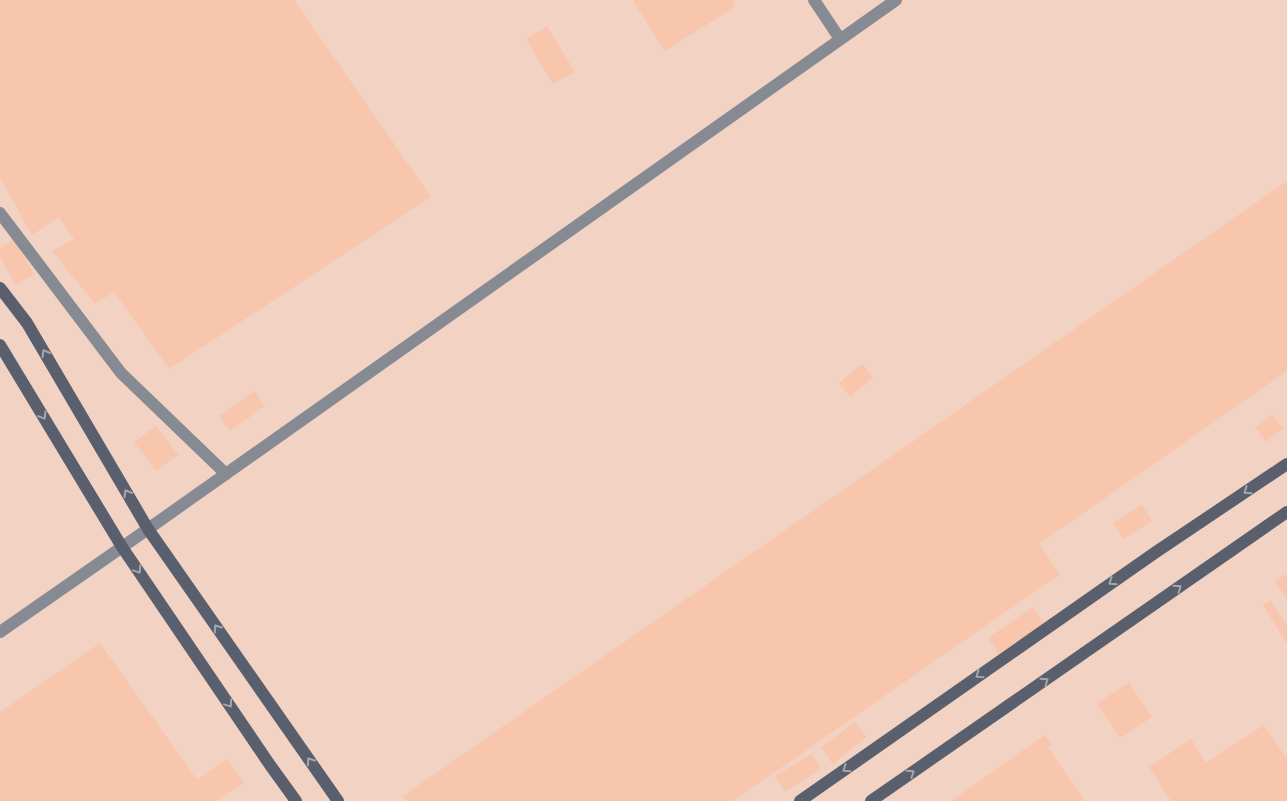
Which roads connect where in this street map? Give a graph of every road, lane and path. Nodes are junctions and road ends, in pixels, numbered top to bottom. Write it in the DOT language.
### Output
graph roads {
  1 [pos="814,0"];
  2 [pos="896,0"];
  3 [pos="840,39"];
  4 [pos="0,213"];
  5 [pos="0,288"];
  6 [pos="0,345"];
  7 [pos="1287,464"];
  8 [pos="226,474"];
  9 [pos="1287,512"];
  10 [pos="148,529"];
  11 [pos="122,547"];
  12 [pos="0,632"];
  13 [pos="296,801"];
  14 [pos="338,801"];
  15 [pos="800,801"];
  16 [pos="871,801"];
  1 -- 3 [label="street"];
  2 -- 3 [label="street"];
  3 -- 8 [label="street"];
  4 -- 8 [label="street"];
  10 -- 5 [label="street, one-way"];
  6 -- 11 [label="street, one-way"];
  7 -- 15 [label="street, one-way"];
  8 -- 10 [label="street"];
  16 -- 9 [label="street, one-way"];
  10 -- 11 [label="street"];
  14 -- 10 [label="street, one-way"];
  11 -- 12 [label="street"];
  11 -- 13 [label="street, one-way"];
}
